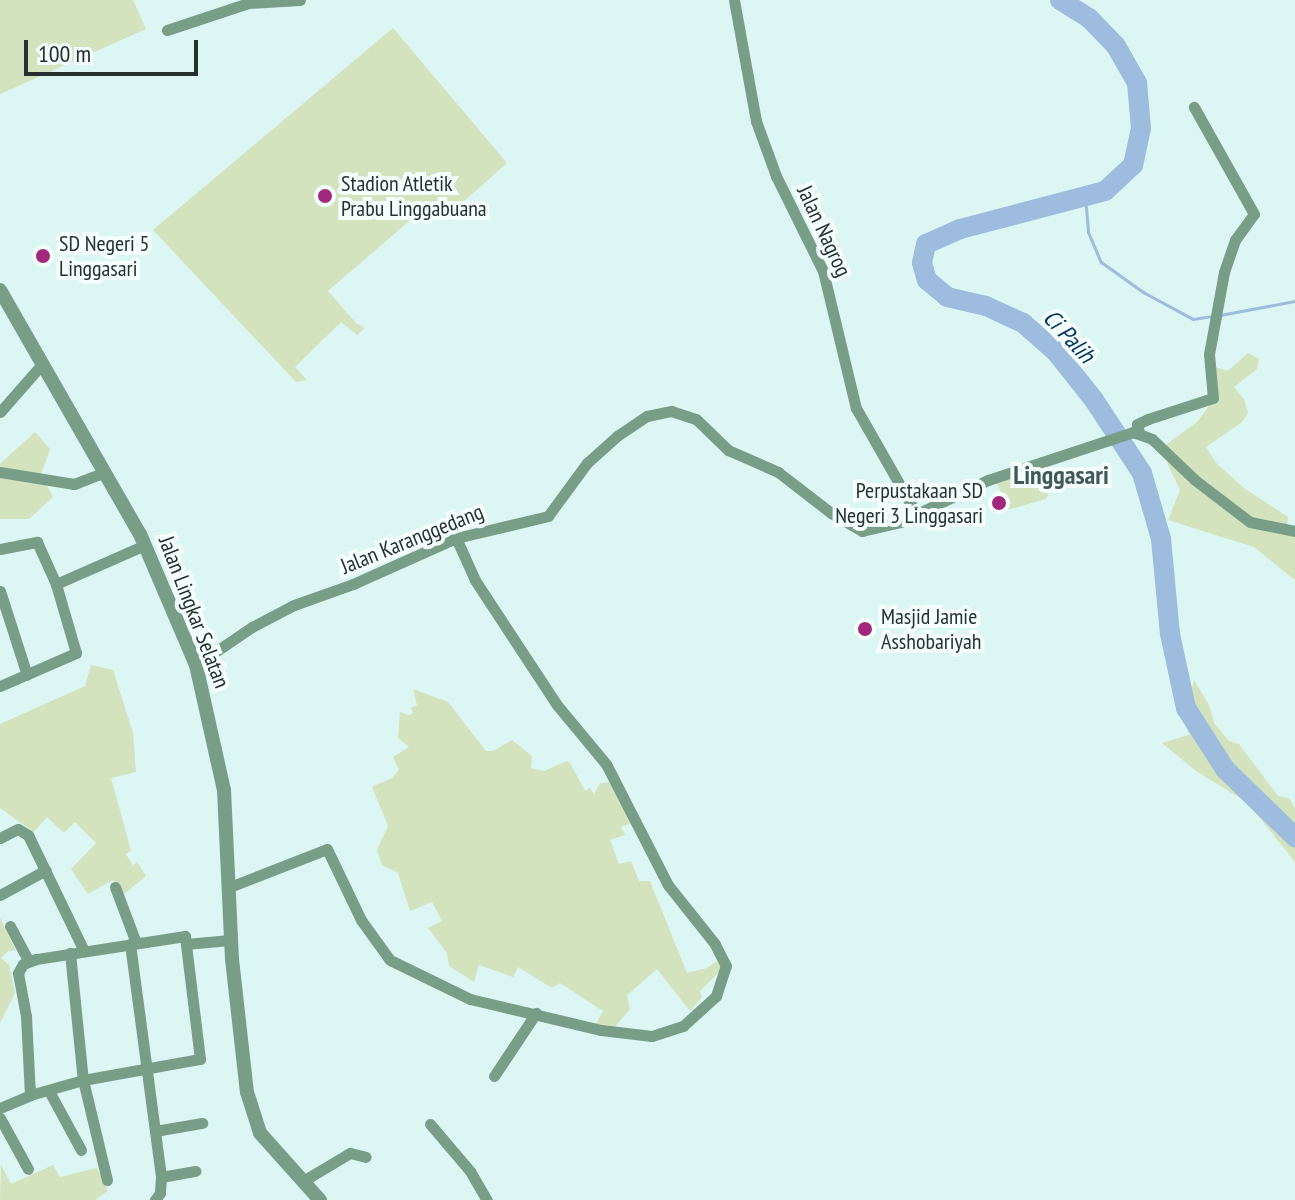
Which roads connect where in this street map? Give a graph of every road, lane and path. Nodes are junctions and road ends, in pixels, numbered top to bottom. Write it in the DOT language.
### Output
graph roads {
  1 [pos="300,0"];
  2 [pos="734,0"];
  3 [pos="167,30"];
  4 [pos="1194,107"];
  5 [pos="0,290"];
  6 [pos="43,363"];
  7 [pos="0,412"];
  8 [pos="1136,432"];
  9 [pos="0,472"];
  10 [pos="103,473"];
  11 [pos="917,515"];
  12 [pos="1295,531"];
  13 [pos="456,538"];
  14 [pos="145,545"];
  15 [pos="0,549"];
  16 [pos="56,584"];
  17 [pos="0,591"];
  18 [pos="6,631"];
  19 [pos="196,665"];
  20 [pos="27,675"];
  21 [pos="0,686"];
  22 [pos="0,838"];
  23 [pos="46,870"];
  24 [pos="115,887"];
  25 [pos="227,888"];
  26 [pos="0,895"];
  27 [pos="10,926"];
  28 [pos="230,940"];
  29 [pos="133,944"];
  30 [pos="186,944"];
  31 [pos="84,951"];
  32 [pos="70,953"];
  33 [pos="29,961"];
  34 [pos="536,1013"];
  35 [pos="149,1067"];
  36 [pos="494,1076"];
  37 [pos="83,1080"];
  38 [pos="49,1091"];
  39 [pos="30,1095"];
  40 [pos="0,1108"];
  41 [pos="0,1118"];
  42 [pos="202,1123"];
  43 [pos="430,1124"];
  44 [pos="155,1131"];
  45 [pos="81,1150"];
  46 [pos="366,1157"];
  47 [pos="28,1169"];
  48 [pos="195,1171"];
  49 [pos="161,1177"];
  50 [pos="107,1180"];
  51 [pos="303,1181"];
  52 [pos="155,1200"];
  53 [pos="320,1200"];
  54 [pos="487,1200"];
  1 -- 3 [label="street"];
  2 -- 11 [label="street, Jalan Nagrog"];
  4 -- 8 [label="street, Jalan Karanggedang"];
  5 -- 6 [label="street, Jalan Lingkar Selatan"];
  6 -- 7 [label="street"];
  6 -- 10 [label="street, Jalan Lingkar Selatan"];
  8 -- 11 [label="street, Jalan Karanggedang"];
  8 -- 12 [label="street"];
  9 -- 10 [label="street"];
  10 -- 14 [label="street, Jalan Lingkar Selatan"];
  11 -- 13 [label="street, Jalan Karanggedang"];
  13 -- 19 [label="street, Jalan Karanggedang"];
  13 -- 34 [label="street"];
  14 -- 16 [label="street"];
  14 -- 19 [label="street, Jalan Lingkar Selatan"];
  15 -- 16 [label="street"];
  16 -- 20 [label="street"];
  17 -- 18 [label="street"];
  18 -- 20 [label="street"];
  19 -- 25 [label="street, Jalan Lingkar Selatan"];
  20 -- 21 [label="street"];
  22 -- 23 [label="street"];
  23 -- 26 [label="street"];
  23 -- 31 [label="street"];
  24 -- 29 [label="street"];
  25 -- 28 [label="street, Jalan Lingkar Selatan"];
  25 -- 34 [label="street"];
  27 -- 33 [label="street"];
  28 -- 30 [label="street"];
  28 -- 51 [label="street, Jalan Lingkar Selatan"];
  29 -- 30 [label="street"];
  29 -- 31 [label="street"];
  29 -- 35 [label="street"];
  30 -- 35 [label="street"];
  31 -- 32 [label="street"];
  32 -- 33 [label="street"];
  32 -- 37 [label="street"];
  33 -- 39 [label="street"];
  34 -- 36 [label="street"];
  35 -- 37 [label="street"];
  35 -- 44 [label="street"];
  37 -- 38 [label="street"];
  37 -- 50 [label="street"];
  38 -- 39 [label="street"];
  38 -- 45 [label="street"];
  39 -- 40 [label="street"];
  41 -- 47 [label="street"];
  42 -- 44 [label="street"];
  43 -- 54 [label="street"];
  44 -- 49 [label="street"];
  46 -- 51 [label="street"];
  48 -- 49 [label="street"];
  49 -- 52 [label="street"];
  51 -- 53 [label="street, Jalan Lingkar Selatan"];
}
